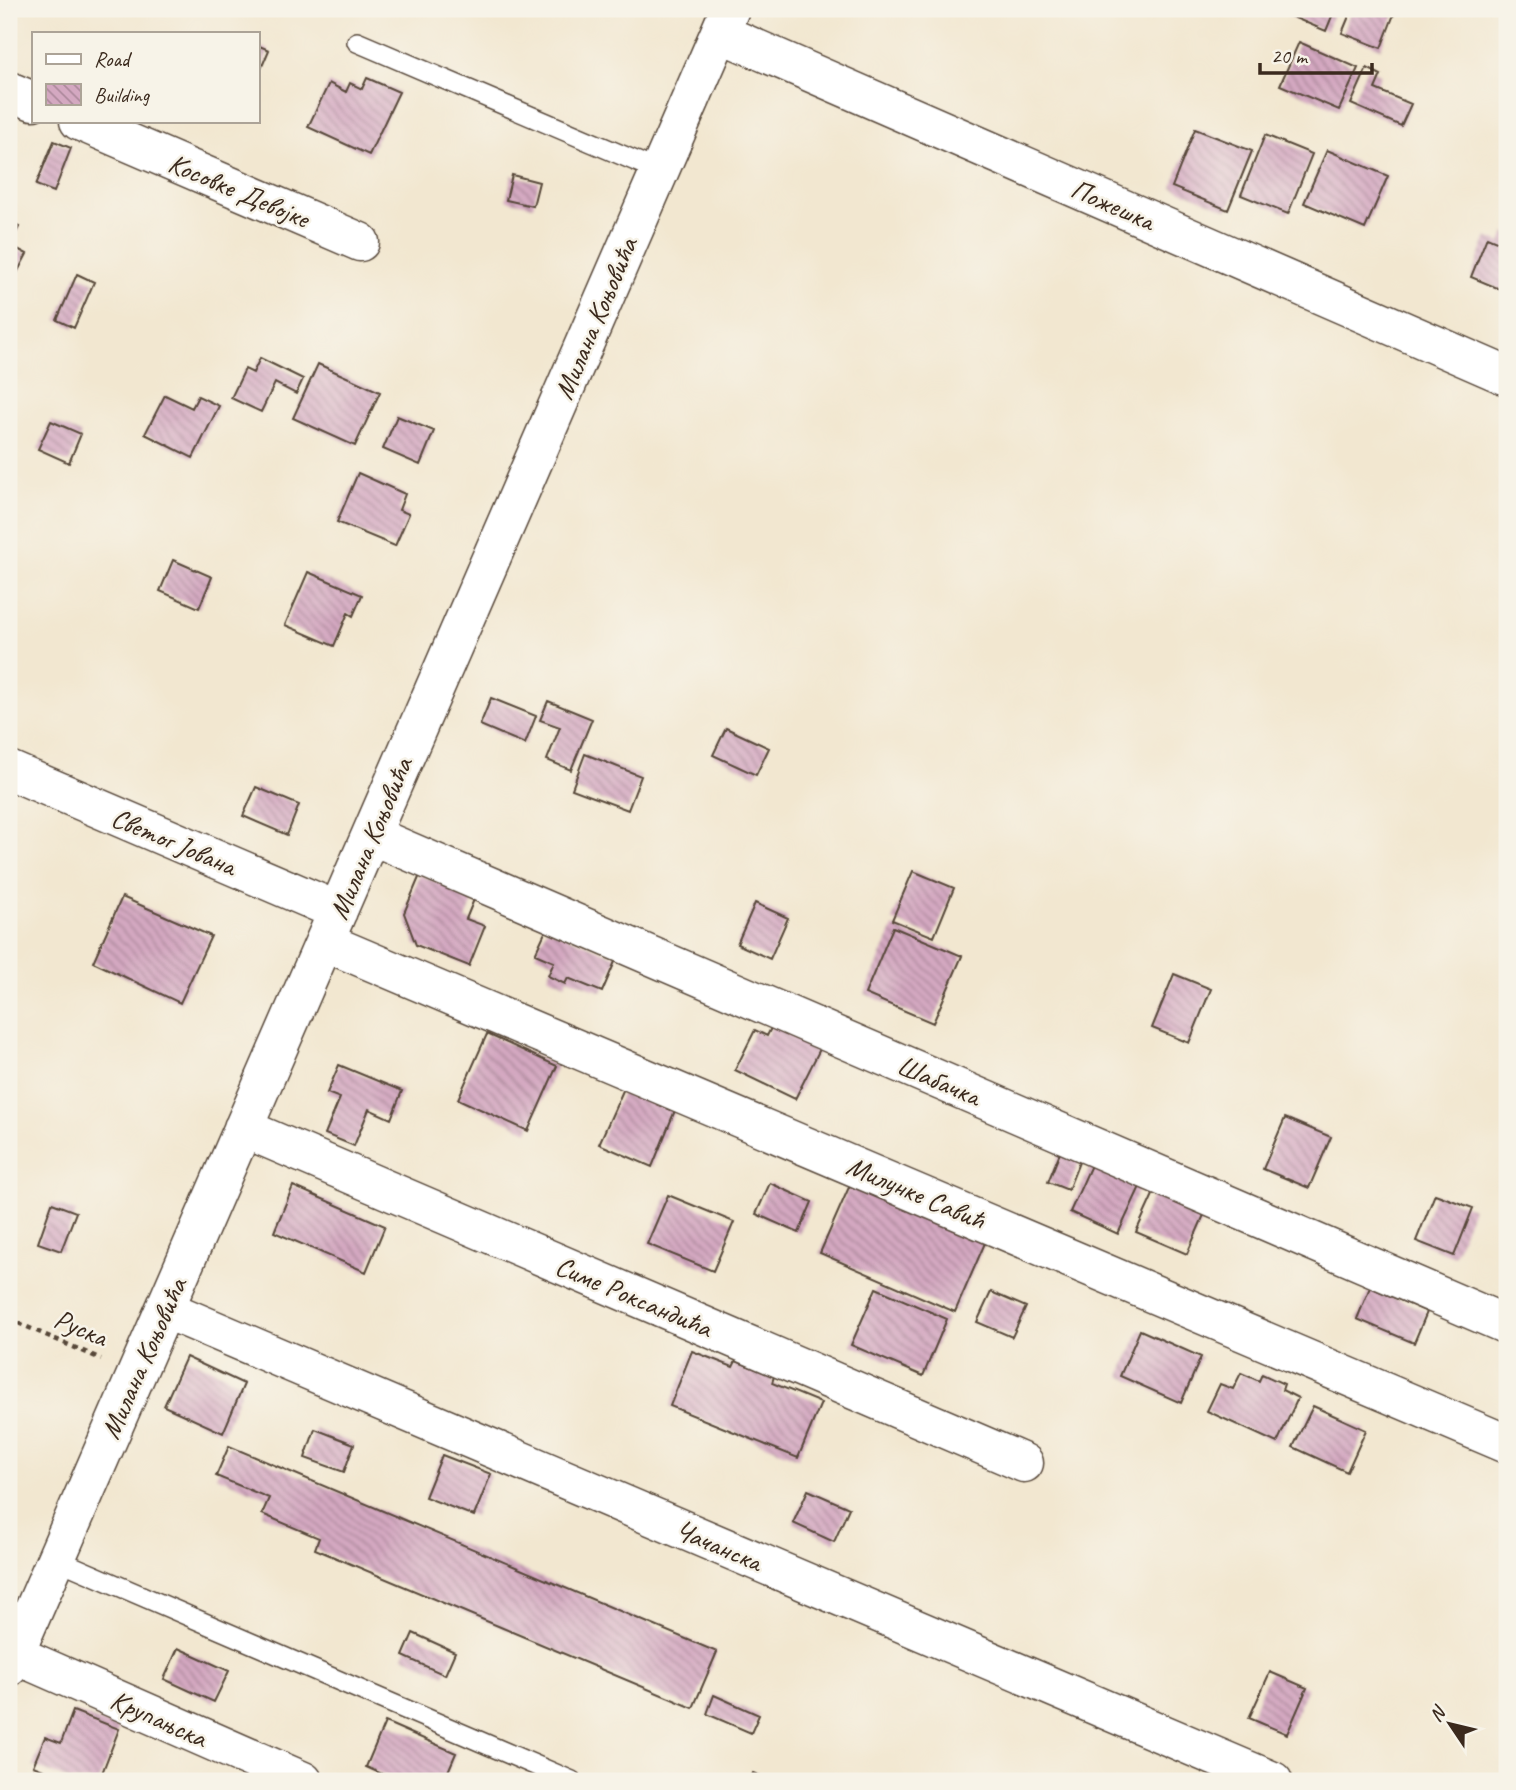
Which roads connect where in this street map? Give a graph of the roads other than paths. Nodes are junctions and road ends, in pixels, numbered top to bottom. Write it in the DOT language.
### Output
graph roads {
  1 [pos="725,21"];
  2 [pos="357,43"];
  3 [pos="9,90"];
  4 [pos="32,101"];
  5 [pos="81,122"];
  6 [pos="659,171"];
  7 [pos="360,242"];
  8 [pos="1507,376"];
  9 [pos="9,770"];
  10 [pos="371,835"];
  11 [pos="332,926"];
  12 [pos="243,1128"];
  13 [pos="165,1309"];
  14 [pos="1507,1325"];
  15 [pos="1507,1444"];
  16 [pos="1024,1463"];
  17 [pos="56,1559"];
  18 [pos="11,1658"];
  19 [pos="303,1781"];
  20 [pos="572,1781"];
  21 [pos="1273,1781"];
  1 -- 6 [label="street, Милана Коњовића"];
  1 -- 8 [label="street, Пожешка"];
  2 -- 6 [label="lane"];
  3 -- 4 [label="street"];
  5 -- 7 [label="street, Косовке Девојке"];
  6 -- 10 [label="street, Милана Коњовића"];
  9 -- 11 [label="street, Светог Јована"];
  10 -- 11 [label="street, Милана Коњовића"];
  10 -- 14 [label="street, Шабачка"];
  11 -- 12 [label="street, Милана Коњовића"];
  11 -- 15 [label="street, Милунке Савић"];
  12 -- 13 [label="street, Милана Коњовића"];
  12 -- 16 [label="street, Симе Роксандића"];
  13 -- 17 [label="street, Милана Коњовића"];
  13 -- 21 [label="street, Чачанска"];
  17 -- 18 [label="street, Милана Коњовића"];
  17 -- 20 [label="lane"];
  18 -- 19 [label="street, Крупањска"];
}
